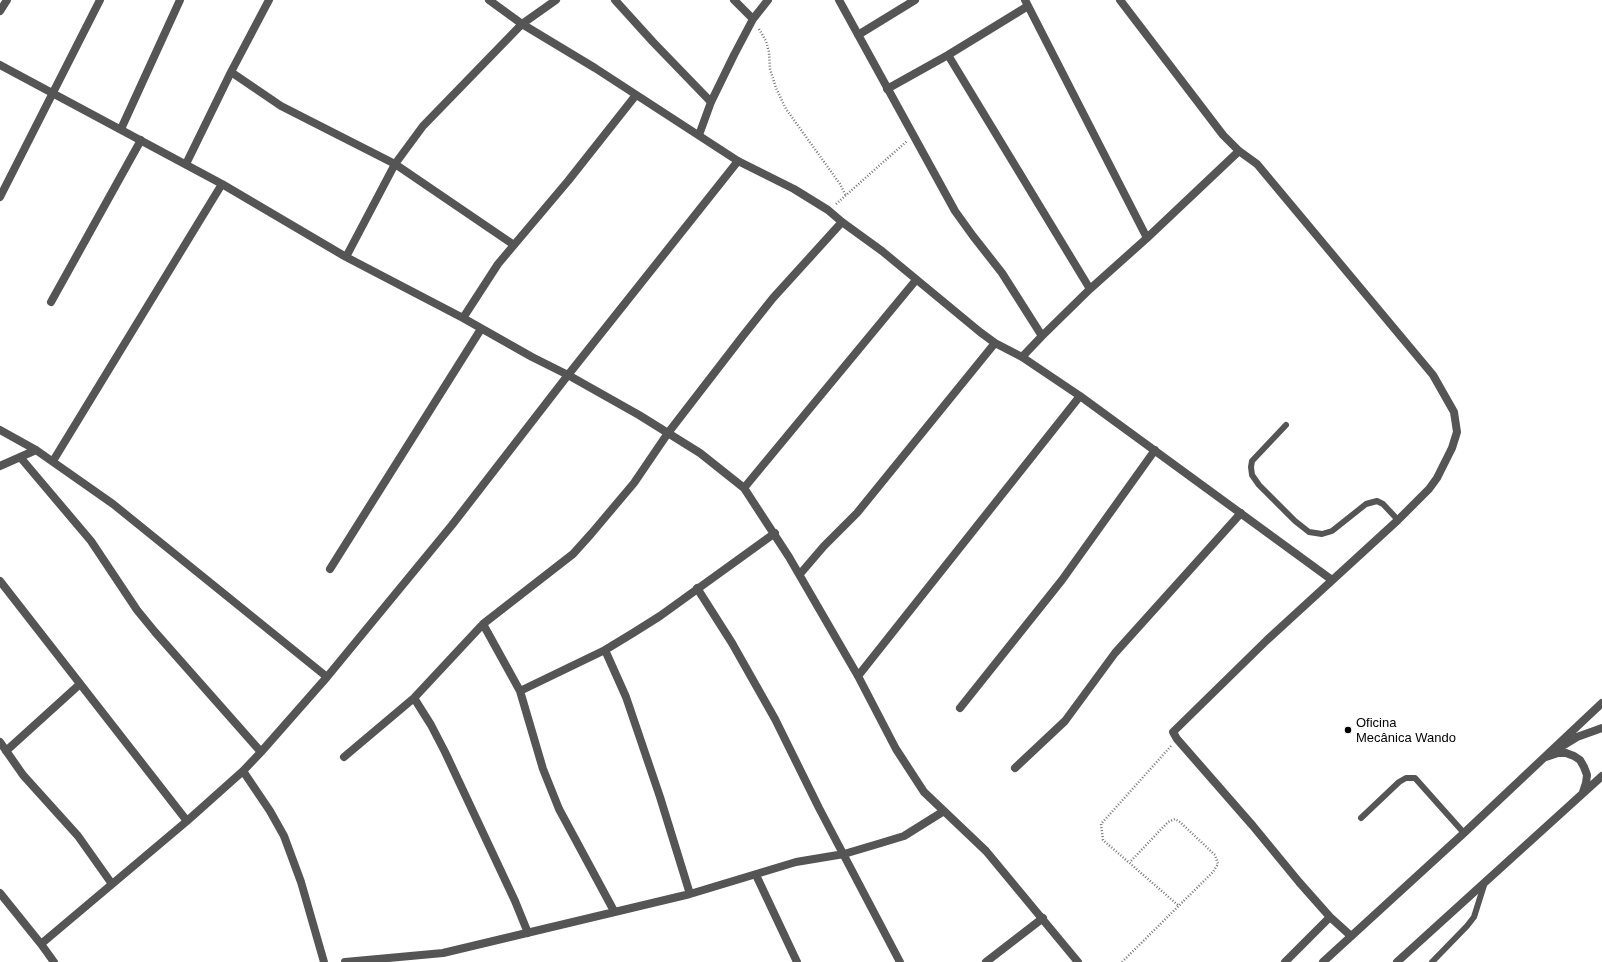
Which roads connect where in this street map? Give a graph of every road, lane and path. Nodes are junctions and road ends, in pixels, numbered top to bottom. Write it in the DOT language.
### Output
graph roads {
  1 [pos="7,0"];
  2 [pos="100,0"];
  3 [pos="180,0"];
  4 [pos="269,0"];
  5 [pos="489,0"];
  6 [pos="556,0"];
  7 [pos="615,0"];
  8 [pos="734,0"];
  9 [pos="768,0"];
  10 [pos="839,0"];
  11 [pos="915,0"];
  12 [pos="1120,0"];
  13 [pos="1027,3"];
  14 [pos="0,11"];
  15 [pos="753,19"];
  16 [pos="522,24"];
  17 [pos="858,35"];
  18 [pos="948,55"];
  19 [pos="0,65"];
  20 [pos="231,72"];
  21 [pos="888,89"];
  22 [pos="54,93"];
  23 [pos="636,95"];
  24 [pos="712,102"];
  25 [pos="121,128"];
  26 [pos="699,135"];
  27 [pos="914,136"];
  28 [pos="141,140"];
  29 [pos="1239,151"];
  30 [pos="738,161"];
  31 [pos="186,164"];
  32 [pos="395,164"];
  33 [pos="222,184"];
  34 [pos="846,196"];
  35 [pos="0,197"];
  36 [pos="828,210"];
  37 [pos="842,222"];
  38 [pos="1147,238"];
  39 [pos="514,245"];
  40 [pos="346,257"];
  41 [pos="916,280"];
  42 [pos="1090,288"];
  43 [pos="51,302"];
  44 [pos="463,318"];
  45 [pos="481,329"];
  46 [pos="1042,336"];
  47 [pos="995,343"];
  48 [pos="1022,357"];
  49 [pos="568,375"];
  50 [pos="1080,396"];
  51 [pos="1286,425"];
  52 [pos="0,430"];
  53 [pos="668,433"];
  54 [pos="36,450"];
  55 [pos="1155,450"];
  56 [pos="20,457"];
  57 [pos="53,461"];
  58 [pos="0,466"];
  59 [pos="744,488"];
  60 [pos="1241,513"];
  61 [pos="1398,520"];
  62 [pos="775,533"];
  63 [pos="330,569"];
  64 [pos="800,574"];
  65 [pos="1332,580"];
  66 [pos="0,581"];
  67 [pos="697,588"];
  68 [pos="483,624"];
  69 [pos="604,650"];
  70 [pos="858,676"];
  71 [pos="326,677"];
  72 [pos="80,684"];
  73 [pos="520,691"];
  74 [pos="414,698"];
  75 [pos="1602,703"];
  76 [pos="960,708"];
  77 [pos="1602,728"];
  78 [pos="1176,739"];
  79 [pos="0,742"];
  80 [pos="6,751"];
  81 [pos="261,752"];
  82 [pos="344,756"];
  83 [pos="1543,758"];
  84 [pos="1015,768"];
  85 [pos="243,771"];
  86 [pos="1601,778"];
  87 [pos="1579,797"];
  88 [pos="944,811"];
  89 [pos="1361,818"];
  90 [pos="187,821"];
  91 [pos="1464,833"];
  92 [pos="844,854"];
  93 [pos="1130,862"];
  94 [pos="756,875"];
  95 [pos="1486,880"];
  96 [pos="112,884"];
  97 [pos="0,893"];
  98 [pos="690,894"];
  99 [pos="1179,906"];
  100 [pos="614,911"];
  101 [pos="1330,917"];
  102 [pos="1043,918"];
  103 [pos="528,933"];
  104 [pos="1351,936"];
  105 [pos="41,944"];
  106 [pos="54,962"];
  107 [pos="324,962"];
  108 [pos="345,962"];
  109 [pos="797,962"];
  110 [pos="900,962"];
  111 [pos="986,962"];
  112 [pos="1078,962"];
  113 [pos="1122,962"];
  114 [pos="1284,962"];
  115 [pos="1323,962"];
  116 [pos="1397,962"];
  117 [pos="1432,962"];
  1 -- 14 [label="street"];
  2 -- 22 [label="street"];
  3 -- 25 [label="street"];
  4 -- 20 [label="street"];
  5 -- 16 [label="street"];
  6 -- 16 [label="street"];
  7 -- 24 [label="street"];
  8 -- 15 [label="street"];
  9 -- 15 [label="street"];
  10 -- 17 [label="street"];
  11 -- 17 [label="street"];
  12 -- 29 [label="street"];
  13 -- 18 [label="street"];
  13 -- 38 [label="street"];
  15 -- 24 [label="street"];
  15 -- 34 [label="path"];
  16 -- 23 [label="street"];
  16 -- 32 [label="street"];
  17 -- 21 [label="street"];
  18 -- 21 [label="street"];
  18 -- 42 [label="street"];
  19 -- 22 [label="street"];
  20 -- 31 [label="street"];
  20 -- 32 [label="street"];
  21 -- 27 [label="street"];
  22 -- 25 [label="street"];
  22 -- 35 [label="street"];
  23 -- 26 [label="street"];
  23 -- 39 [label="street"];
  24 -- 26 [label="street"];
  25 -- 28 [label="street"];
  26 -- 30 [label="street"];
  27 -- 34 [label="path"];
  27 -- 46 [label="street"];
  28 -- 31 [label="street"];
  28 -- 43 [label="street"];
  29 -- 38 [label="street"];
  29 -- 61 [label="street"];
  30 -- 36 [label="street"];
  30 -- 49 [label="street"];
  31 -- 33 [label="street"];
  32 -- 39 [label="street"];
  32 -- 40 [label="street"];
  33 -- 40 [label="street"];
  33 -- 57 [label="street"];
  34 -- 36 [label="path"];
  36 -- 37 [label="street"];
  37 -- 41 [label="street"];
  37 -- 53 [label="street"];
  38 -- 42 [label="street"];
  39 -- 44 [label="street"];
  40 -- 44 [label="street"];
  41 -- 47 [label="street"];
  41 -- 59 [label="street"];
  42 -- 46 [label="street"];
  44 -- 45 [label="street"];
  45 -- 49 [label="street"];
  45 -- 63 [label="street"];
  46 -- 48 [label="street"];
  47 -- 48 [label="street"];
  47 -- 64 [label="street"];
  48 -- 50 [label="street"];
  49 -- 53 [label="street"];
  49 -- 71 [label="street"];
  50 -- 55 [label="street"];
  50 -- 70 [label="street"];
  51 -- 61 [label="lane"];
  52 -- 54 [label="street"];
  53 -- 59 [label="street"];
  53 -- 68 [label="street"];
  54 -- 56 [label="street"];
  54 -- 57 [label="street"];
  55 -- 60 [label="street"];
  55 -- 76 [label="street"];
  56 -- 58 [label="street"];
  56 -- 81 [label="street"];
  57 -- 71 [label="street"];
  59 -- 62 [label="street"];
  60 -- 65 [label="street"];
  60 -- 84 [label="street"];
  61 -- 65 [label="street"];
  62 -- 64 [label="street"];
  62 -- 67 [label="street"];
  64 -- 70 [label="street"];
  65 -- 78 [label="street"];
  66 -- 72 [label="street"];
  67 -- 69 [label="street"];
  67 -- 92 [label="street"];
  68 -- 73 [label="street"];
  68 -- 74 [label="street"];
  69 -- 73 [label="street"];
  69 -- 98 [label="street"];
  70 -- 88 [label="street"];
  71 -- 81 [label="street"];
  72 -- 80 [label="street"];
  72 -- 90 [label="street"];
  73 -- 100 [label="street"];
  74 -- 82 [label="street"];
  74 -- 103 [label="street"];
  75 -- 83 [label="street"];
  77 -- 83 [label="street"];
  78 -- 93 [label="path"];
  78 -- 101 [label="street"];
  79 -- 80 [label="street"];
  80 -- 96 [label="street"];
  81 -- 85 [label="street"];
  83 -- 87 [label="street"];
  83 -- 91 [label="street"];
  85 -- 90 [label="street"];
  85 -- 107 [label="street"];
  86 -- 87 [label="street"];
  87 -- 95 [label="street"];
  88 -- 92 [label="street"];
  88 -- 102 [label="street"];
  89 -- 91 [label="lane"];
  90 -- 96 [label="street"];
  91 -- 104 [label="street"];
  92 -- 94 [label="street"];
  92 -- 110 [label="street"];
  93 -- 99 [label="path"];
  93 -- 99 [label="path"];
  94 -- 98 [label="street"];
  94 -- 109 [label="street"];
  95 -- 116 [label="street"];
  95 -- 117 [label="lane"];
  96 -- 105 [label="street"];
  97 -- 105 [label="street"];
  98 -- 100 [label="street"];
  99 -- 113 [label="path"];
  100 -- 103 [label="street"];
  101 -- 104 [label="street"];
  101 -- 114 [label="street"];
  102 -- 111 [label="street"];
  102 -- 112 [label="street"];
  103 -- 108 [label="street"];
  104 -- 115 [label="street"];
  105 -- 106 [label="street"];
}
